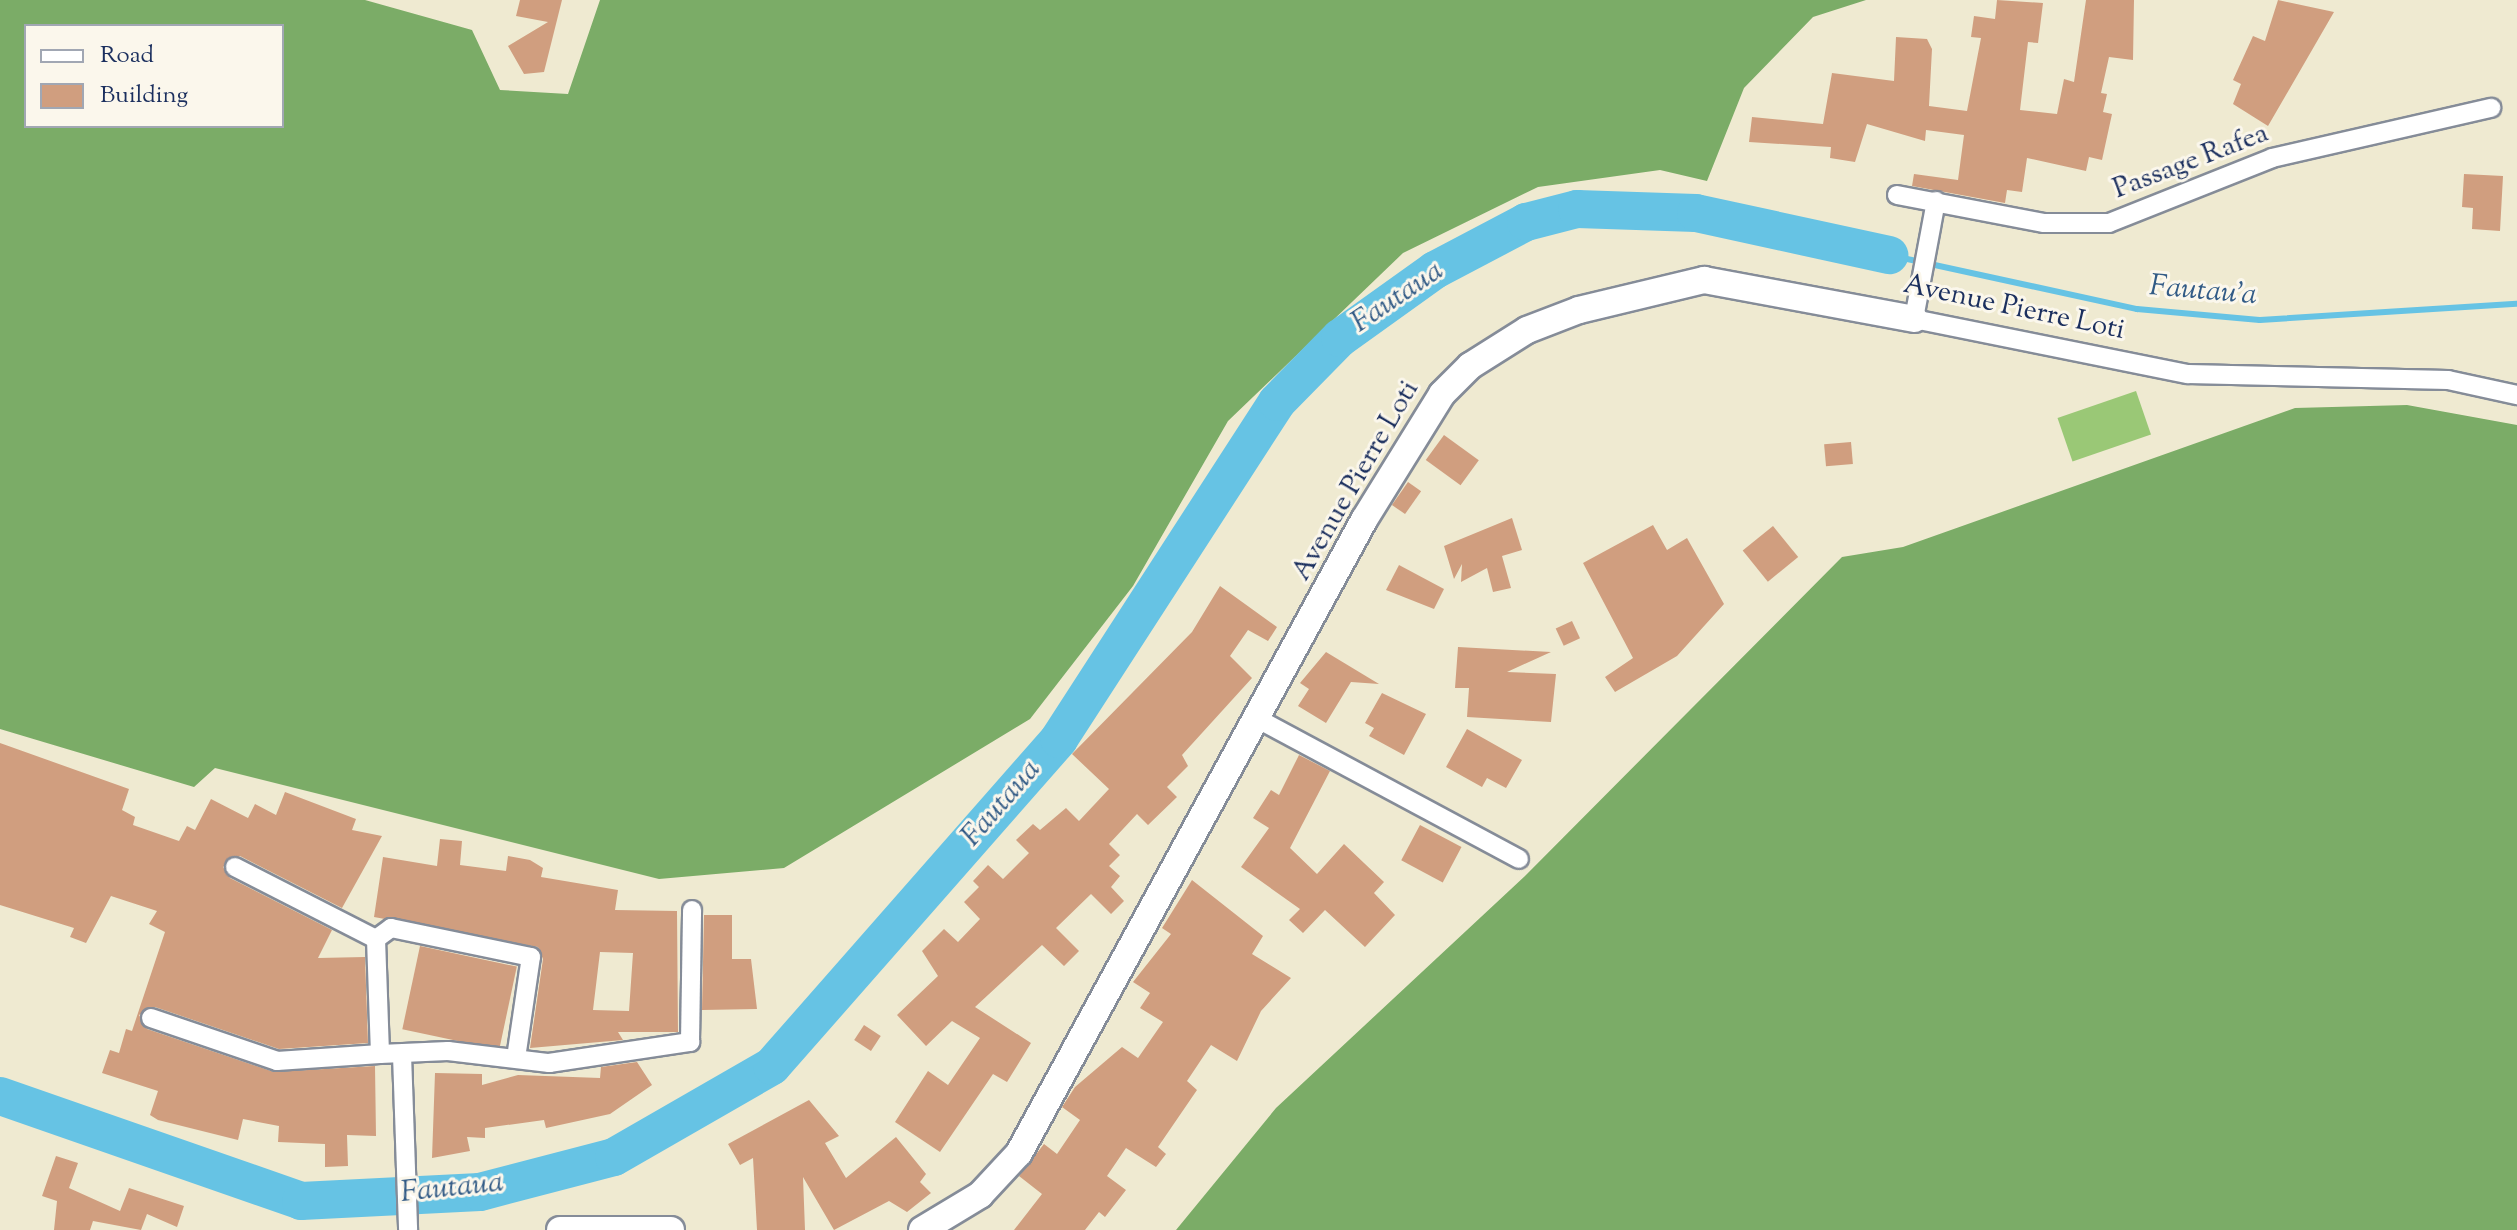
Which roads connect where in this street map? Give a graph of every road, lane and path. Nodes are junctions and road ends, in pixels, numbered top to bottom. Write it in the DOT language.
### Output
graph roads {
  1 [pos="2491,108"];
  2 [pos="1897,195"];
  3 [pos="1936,201"];
  4 [pos="1914,319"];
  5 [pos="2517,395"];
  6 [pos="1258,719"];
  7 [pos="1519,859"];
  8 [pos="235,867"];
  9 [pos="692,910"];
  10 [pos="376,939"];
  11 [pos="151,1018"];
  12 [pos="380,1054"];
  13 [pos="402,1055"];
  14 [pos="516,1058"];
  15 [pos="408,1230"];
  16 [pos="560,1230"];
  17 [pos="671,1230"];
  18 [pos="922,1230"];
  1 -- 3 [label="street, Passage Rafea"];
  2 -- 3 [label="street, Passage Rafea"];
  3 -- 4 [label="street"];
  4 -- 5 [label="street, Avenue Pierre Loti"];
  4 -- 6 [label="main road, Avenue Pierre Loti"];
  6 -- 7 [label="street"];
  6 -- 18 [label="main road, Avenue Pierre Loti"];
  8 -- 10 [label="street"];
  9 -- 14 [label="street"];
  10 -- 12 [label="street"];
  10 -- 14 [label="street"];
  11 -- 12 [label="street"];
  12 -- 13 [label="street"];
  13 -- 14 [label="street"];
  13 -- 15 [label="street"];
  16 -- 17 [label="main road"];
}
